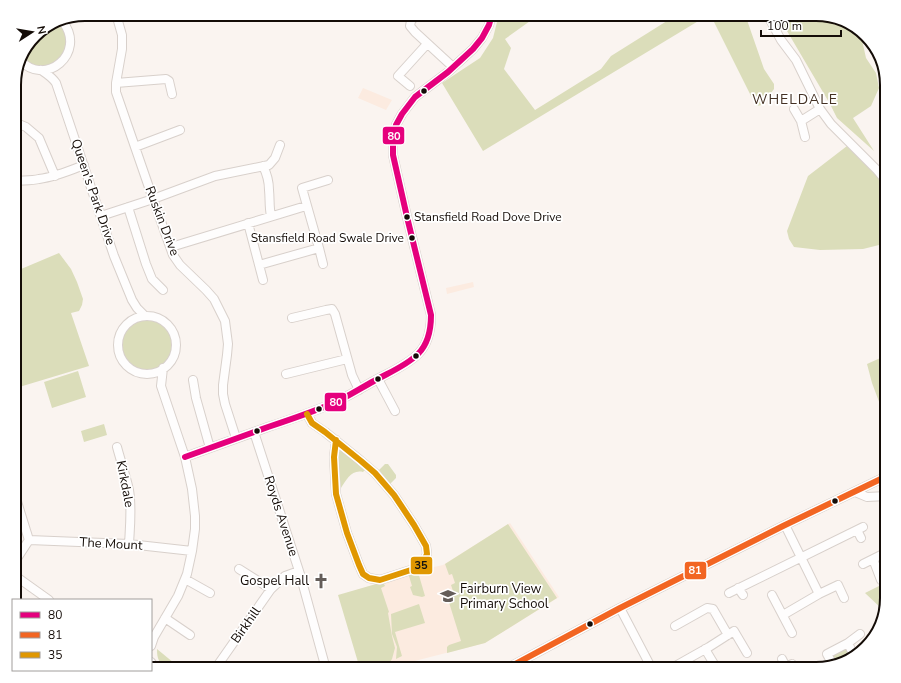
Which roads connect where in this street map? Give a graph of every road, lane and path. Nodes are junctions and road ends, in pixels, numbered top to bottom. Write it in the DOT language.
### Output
graph roads {
  1 [pos="118,21"];
  2 [pos="411,21"];
  3 [pos="490,21"];
  4 [pos="771,21"];
  5 [pos="64,24"];
  6 [pos="427,44"];
  7 [pos="25,64"];
  8 [pos="58,65"];
  9 [pos="453,67"];
  10 [pos="41,70"];
  11 [pos="56,83"];
  12 [pos="116,83"];
  13 [pos="410,86"];
  14 [pos="172,94"];
  15 [pos="794,109"];
  16 [pos="820,109"];
  17 [pos="801,121"];
  18 [pos="21,125"];
  19 [pos="180,130"];
  20 [pos="805,137"];
  21 [pos="280,145"];
  22 [pos="135,148"];
  23 [pos="84,165"];
  24 [pos="264,166"];
  25 [pos="880,174"];
  26 [pos="55,176"];
  27 [pos="328,180"];
  28 [pos="21,181"];
  29 [pos="153,199"];
  30 [pos="306,206"];
  31 [pos="128,207"];
  32 [pos="101,216"];
  33 [pos="271,216"];
  34 [pos="248,223"];
  35 [pos="171,248"];
  36 [pos="319,248"];
  37 [pos="323,264"];
  38 [pos="260,265"];
  39 [pos="263,280"];
  40 [pos="163,290"];
  41 [pos="132,300"];
  42 [pos="145,316"];
  43 [pos="292,318"];
  44 [pos="130,321"];
  45 [pos="347,359"];
  46 [pos="163,368"];
  47 [pos="146,374"];
  48 [pos="286,374"];
  49 [pos="378,379"];
  50 [pos="193,380"];
  51 [pos="161,386"];
  52 [pos="359,390"];
  53 [pos="394,411"];
  54 [pos="306,414"];
  55 [pos="254,432"];
  56 [pos="236,438"];
  57 [pos="336,440"];
  58 [pos="117,447"];
  59 [pos="210,448"];
  60 [pos="185,456"];
  61 [pos="880,480"];
  62 [pos="855,492"];
  63 [pos="880,496"];
  64 [pos="21,514"];
  65 [pos="785,525"];
  66 [pos="861,538"];
  67 [pos="29,540"];
  68 [pos="129,544"];
  69 [pos="192,551"];
  70 [pos="21,552"];
  71 [pos="880,556"];
  72 [pos="801,557"];
  73 [pos="873,559"];
  74 [pos="863,564"];
  75 [pos="239,569"];
  76 [pos="299,571"];
  77 [pos="880,577"];
  78 [pos="185,579"];
  79 [pos="21,580"];
  80 [pos="271,589"];
  81 [pos="210,593"];
  82 [pos="728,593"];
  83 [pos="819,594"];
  84 [pos="772,595"];
  85 [pos="844,598"];
  86 [pos="48,599"];
  87 [pos="620,608"];
  88 [pos="783,615"];
  89 [pos="165,618"];
  90 [pos="675,626"];
  91 [pos="731,633"];
  92 [pos="792,633"];
  93 [pos="860,634"];
  94 [pos="190,635"];
  95 [pos="152,637"];
  96 [pos="848,643"];
  97 [pos="705,649"];
  98 [pos="852,651"];
  99 [pos="747,653"];
  100 [pos="782,659"];
  101 [pos="830,660"];
  102 [pos="220,662"];
  103 [pos="324,662"];
  104 [pos="519,662"];
  105 [pos="648,662"];
  106 [pos="682,662"];
  107 [pos="712,662"];
  108 [pos="784,662"];
  1 -- 12 [label="street, Ruskin Drive"];
  2 -- 6 [label="street"];
  3 -- 9 [label="street"];
  4 -- 16 [label="street"];
  5 -- 8 [label="street, Queen's Park Drive"];
  6 -- 9 [label="street"];
  6 -- 13 [label="street"];
  7 -- 10 [label="street"];
  8 -- 10 [label="street"];
  8 -- 11 [label="street, Queen's Park Drive"];
  9 -- 49 [label="street"];
  10 -- 11 [label="street"];
  11 -- 23 [label="street, Queen's Park Drive"];
  12 -- 14 [label="street"];
  12 -- 22 [label="street, Ruskin Drive"];
  15 -- 17 [label="street"];
  16 -- 17 [label="street"];
  16 -- 25 [label="street"];
  17 -- 20 [label="street"];
  18 -- 26 [label="street"];
  19 -- 22 [label="street"];
  21 -- 24 [label="street"];
  22 -- 29 [label="street, Ruskin Drive"];
  23 -- 26 [label="street"];
  23 -- 32 [label="street, Queen's Park Drive"];
  24 -- 29 [label="street"];
  24 -- 33 [label="street"];
  26 -- 28 [label="street"];
  27 -- 30 [label="street"];
  29 -- 31 [label="street"];
  29 -- 35 [label="street, Ruskin Drive"];
  30 -- 33 [label="street"];
  30 -- 36 [label="street"];
  31 -- 32 [label="street"];
  31 -- 40 [label="street"];
  32 -- 41 [label="street, Queen's Park Drive"];
  33 -- 34 [label="street"];
  34 -- 35 [label="street"];
  34 -- 38 [label="street"];
  35 -- 56 [label="street, Ruskin Drive"];
  36 -- 37 [label="street"];
  36 -- 38 [label="street"];
  38 -- 39 [label="street"];
  41 -- 42 [label="street, Queen's Park Drive"];
  41 -- 44 [label="street, Queen's Park Drive"];
  42 -- 44 [label="street"];
  42 -- 46 [label="street"];
  43 -- 45 [label="street"];
  44 -- 47 [label="street, Queen's Park Drive"];
  45 -- 48 [label="street"];
  45 -- 52 [label="street"];
  46 -- 47 [label="street"];
  46 -- 51 [label="street"];
  47 -- 51 [label="street, Queen's Park Drive"];
  49 -- 52 [label="street"];
  49 -- 53 [label="street"];
  50 -- 59 [label="street"];
  51 -- 60 [label="street"];
  52 -- 54 [label="street"];
  54 -- 55 [label="street"];
  54 -- 57 [label="street"];
  55 -- 56 [label="street"];
  55 -- 76 [label="street, Royds Avenue"];
  56 -- 59 [label="street"];
  57 -- 57 [label="street"];
  58 -- 68 [label="street, Kirkdale"];
  59 -- 60 [label="street"];
  60 -- 69 [label="street"];
  61 -- 62 [label="street"];
  62 -- 63 [label="street"];
  62 -- 65 [label="street"];
  64 -- 67 [label="street"];
  65 -- 72 [label="street"];
  65 -- 87 [label="street"];
  66 -- 72 [label="street"];
  67 -- 68 [label="street, The Mount"];
  67 -- 70 [label="street"];
  68 -- 69 [label="street, The Mount"];
  69 -- 78 [label="street"];
  71 -- 73 [label="street"];
  72 -- 82 [label="street"];
  72 -- 83 [label="street"];
  73 -- 74 [label="street"];
  73 -- 77 [label="street"];
  75 -- 80 [label="street"];
  76 -- 80 [label="street, Birkhill"];
  76 -- 103 [label="street, Royds Avenue"];
  78 -- 81 [label="street"];
  78 -- 89 [label="street"];
  79 -- 86 [label="street"];
  80 -- 102 [label="street, Birkhill"];
  83 -- 85 [label="street"];
  83 -- 88 [label="street"];
  84 -- 88 [label="street"];
  87 -- 104 [label="street"];
  87 -- 105 [label="street"];
  88 -- 92 [label="street"];
  89 -- 94 [label="street"];
  89 -- 95 [label="street"];
  90 -- 91 [label="street"];
  91 -- 97 [label="street"];
  91 -- 99 [label="street"];
  93 -- 96 [label="street"];
  96 -- 98 [label="street"];
  96 -- 101 [label="street"];
  97 -- 106 [label="street"];
  97 -- 107 [label="street"];
  100 -- 108 [label="street"];
}
